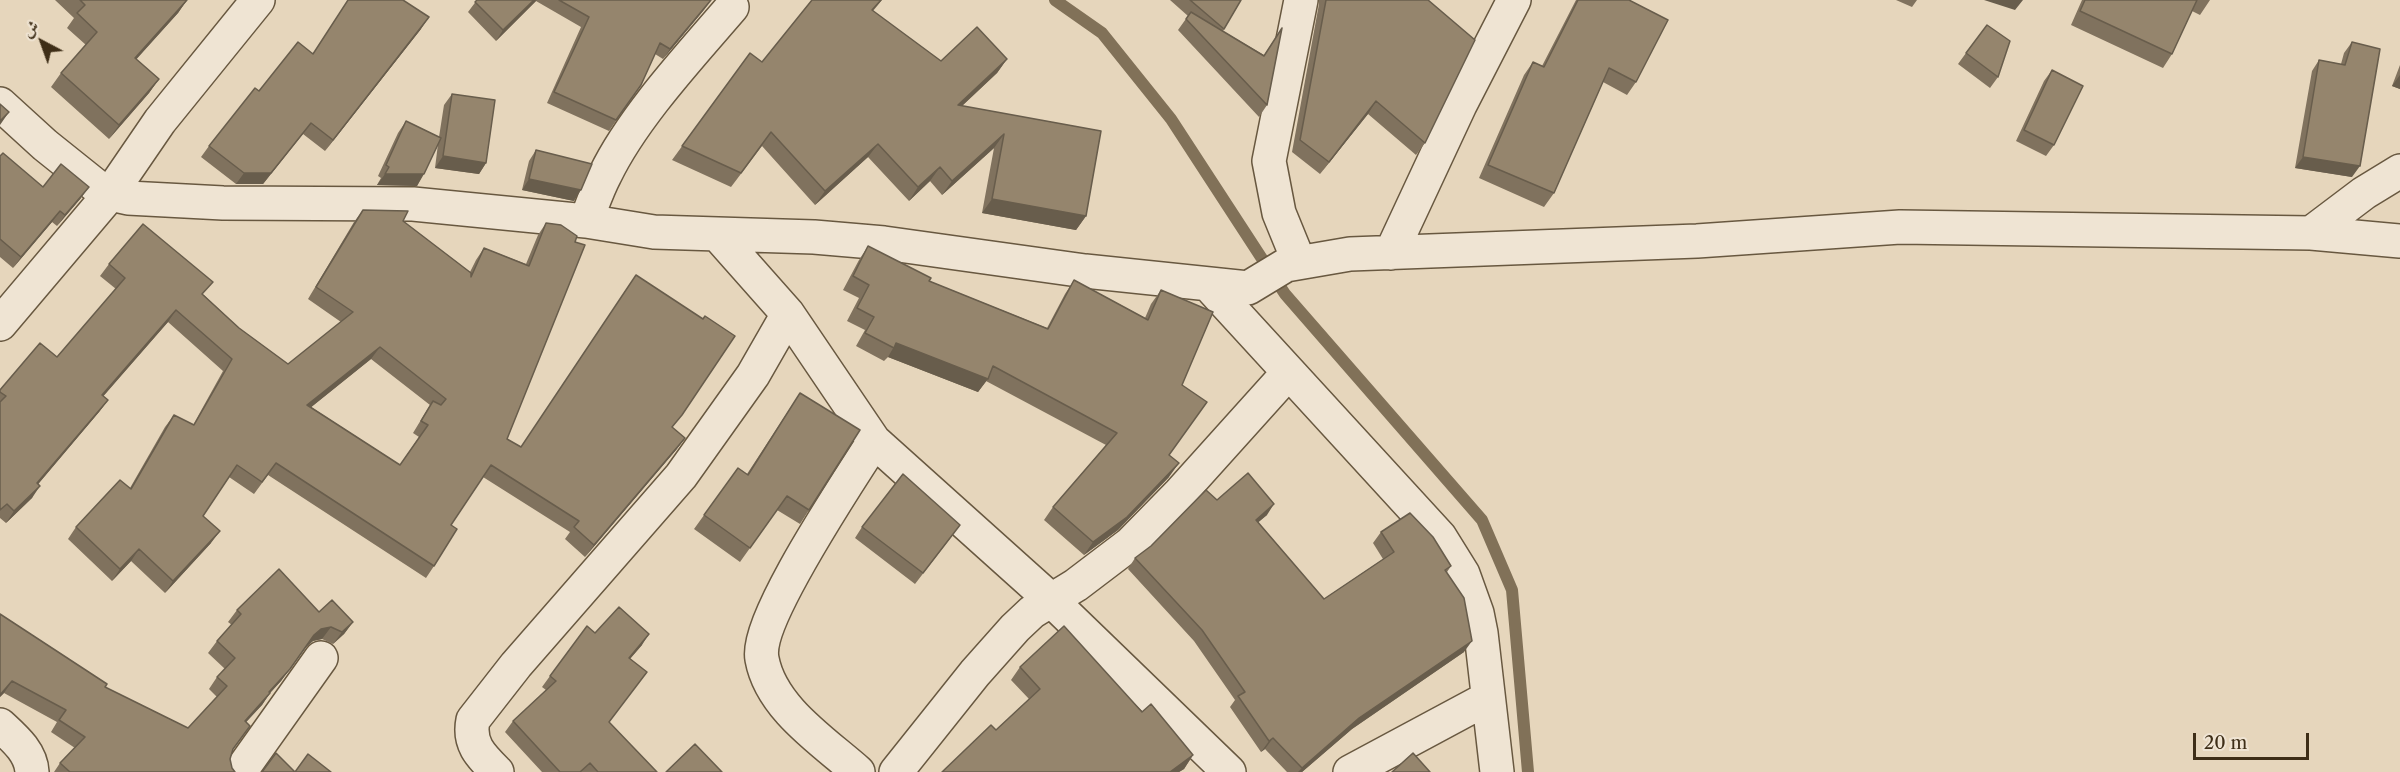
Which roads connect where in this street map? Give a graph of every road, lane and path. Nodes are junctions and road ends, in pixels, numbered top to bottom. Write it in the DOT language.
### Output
graph roads {
  1 [pos="258,0"];
  2 [pos="1301,0"];
  3 [pos="1514,0"];
  4 [pos="732,6"];
  5 [pos="0,104"];
  6 [pos="2400,171"];
  7 [pos="110,194"];
  8 [pos="586,221"];
  9 [pos="2310,233"];
  10 [pos="718,235"];
  11 [pos="2400,242"];
  12 [pos="1391,253"];
  13 [pos="1293,264"];
  14 [pos="1208,284"];
  15 [pos="788,314"];
  16 [pos="0,324"];
  17 [pos="1288,373"];
  18 [pos="874,441"];
  19 [pos="1050,599"];
  20 [pos="321,658"];
  21 [pos="1488,698"];
  22 [pos="0,725"];
  23 [pos="32,772"];
  24 [pos="240,772"];
  25 [pos="497,772"];
  26 [pos="858,772"];
  27 [pos="896,772"];
  28 [pos="1229,772"];
  29 [pos="1350,772"];
  30 [pos="1497,772"];
  1 -- 7 [label="street"];
  2 -- 13 [label="street"];
  3 -- 12 [label="street"];
  4 -- 8 [label="street"];
  5 -- 7 [label="street"];
  6 -- 9 [label="street"];
  7 -- 8 [label="street"];
  7 -- 16 [label="street"];
  8 -- 10 [label="street"];
  9 -- 11 [label="street"];
  9 -- 12 [label="street"];
  10 -- 14 [label="street"];
  10 -- 15 [label="street"];
  12 -- 13 [label="street"];
  13 -- 14 [label="street"];
  14 -- 17 [label="street"];
  15 -- 18 [label="street"];
  15 -- 25 [label="street"];
  17 -- 19 [label="street"];
  17 -- 21 [label="street"];
  18 -- 19 [label="street"];
  18 -- 26 [label="street"];
  19 -- 27 [label="street"];
  19 -- 28 [label="street"];
  20 -- 24 [label="street"];
  21 -- 29 [label="street"];
  21 -- 30 [label="street"];
  22 -- 23 [label="street"];
}
